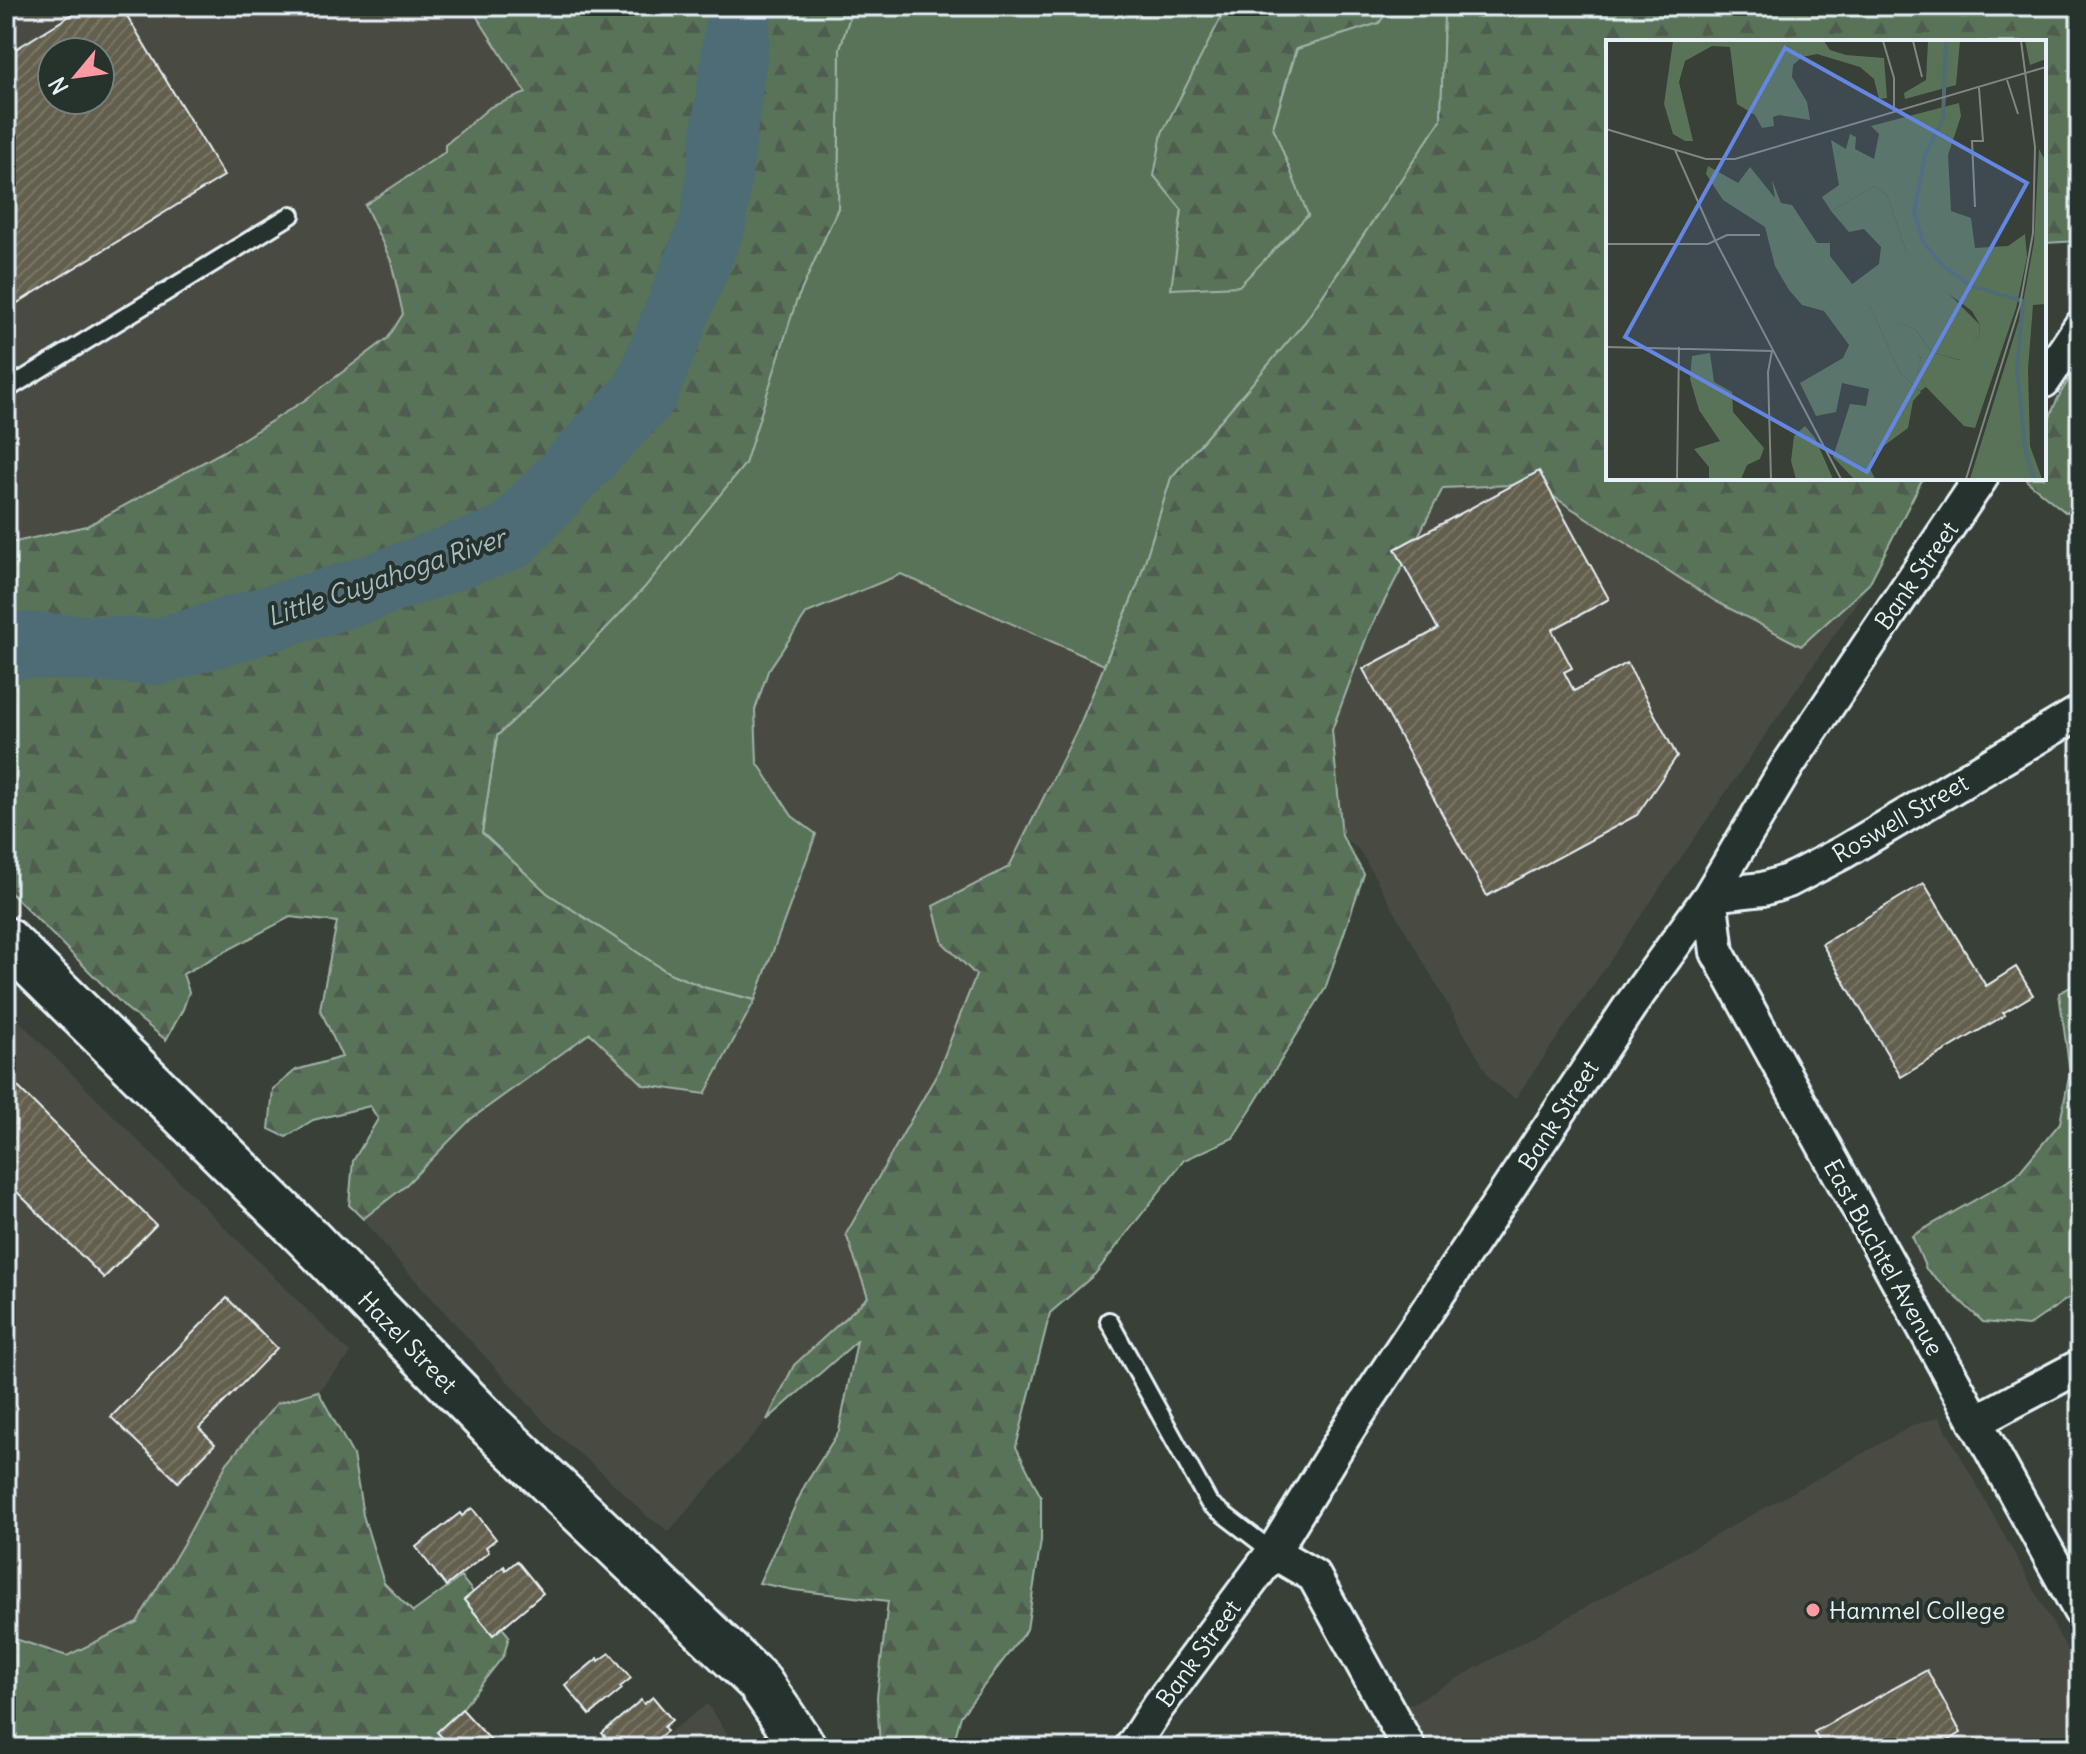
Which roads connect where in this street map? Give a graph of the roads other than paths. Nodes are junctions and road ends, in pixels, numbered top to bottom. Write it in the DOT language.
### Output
graph roads {
  1 [pos="291,215"];
  2 [pos="2080,327"];
  3 [pos="2046,378"];
  4 [pos="6,390"];
  5 [pos="1980,480"];
  6 [pos="2080,712"];
  7 [pos="1710,895"];
  8 [pos="10,950"];
  9 [pos="1109,1321"];
  10 [pos="2080,1366"];
  11 [pos="1975,1422"];
  12 [pos="1273,1552"];
  13 [pos="2080,1611"];
  14 [pos="804,1748"];
  15 [pos="1131,1748"];
  16 [pos="1409,1748"];
  1 -- 4 [label="lane"];
  2 -- 3 [label="street"];
  5 -- 7 [label="street, Bank Street"];
  6 -- 7 [label="street, Roswell Street"];
  7 -- 11 [label="street, East Buchtel Avenue"];
  7 -- 12 [label="street, Bank Street"];
  8 -- 14 [label="street, Hazel Street"];
  9 -- 12 [label="lane"];
  10 -- 11 [label="street"];
  11 -- 13 [label="street, East Buchtel Avenue"];
  12 -- 15 [label="street, Bank Street"];
  12 -- 16 [label="street"];
}
